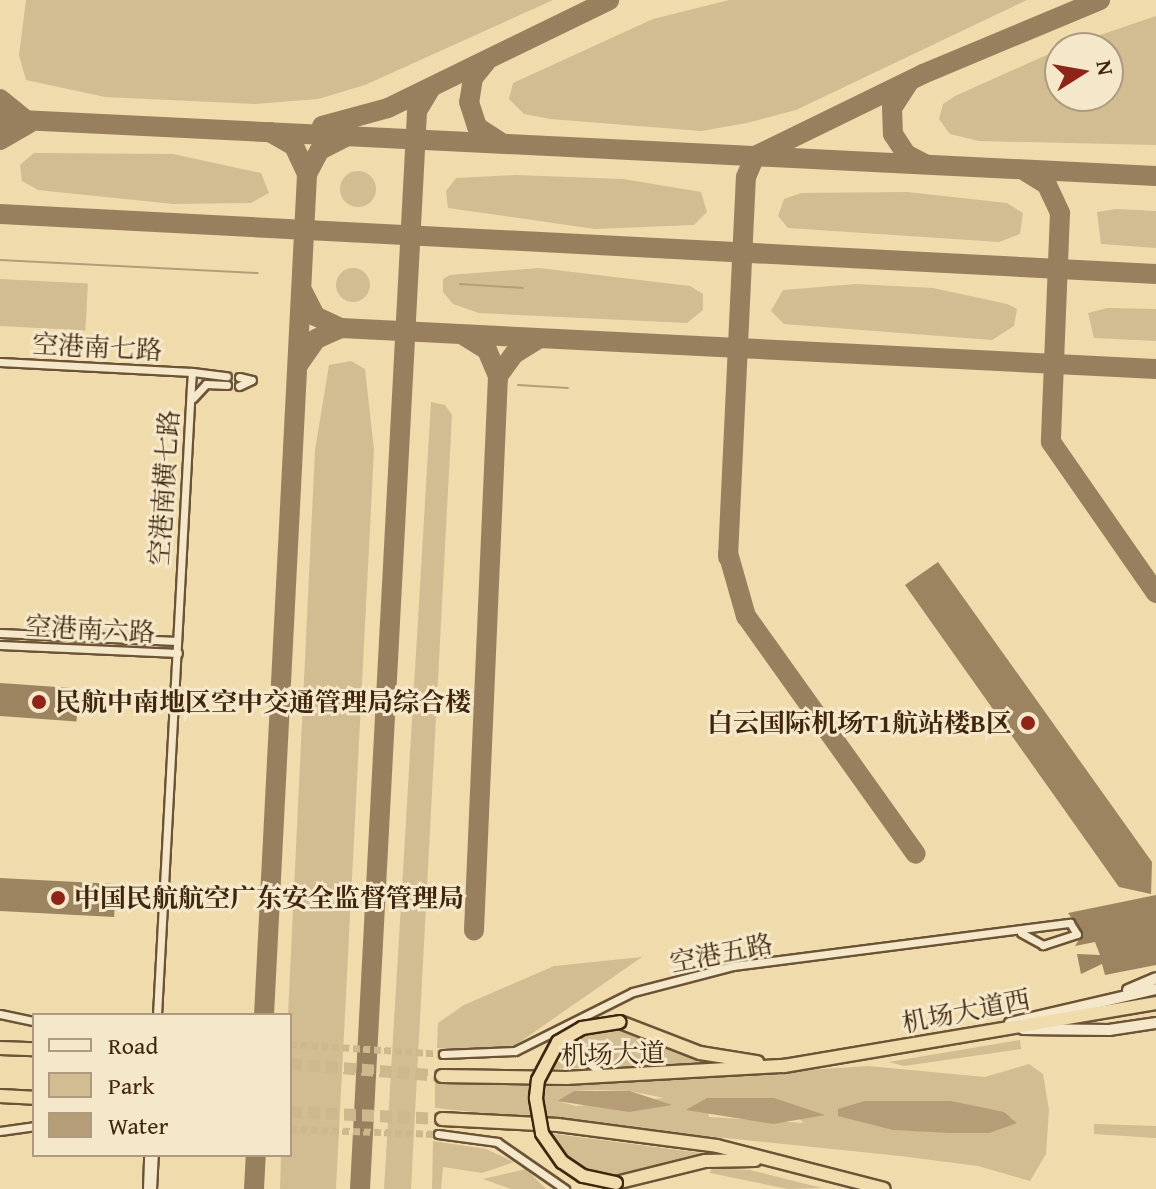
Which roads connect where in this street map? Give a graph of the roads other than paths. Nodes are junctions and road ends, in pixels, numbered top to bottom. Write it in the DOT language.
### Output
graph roads {
  1 [pos="0,362"];
  2 [pos="192,372"];
  3 [pos="227,376"];
  4 [pos="227,385"];
  5 [pos="0,633"];
  6 [pos="177,641"];
  7 [pos="0,645"];
  8 [pos="176,653"];
  9 [pos="1021,933"];
  10 [pos="1156,978"];
  11 [pos="1156,989"];
  12 [pos="1104,998"];
  13 [pos="1156,1003"];
  14 [pos="159,1013"];
  15 [pos="0,1014"];
  16 [pos="573,1019"];
  17 [pos="32,1021"];
  18 [pos="1009,1023"];
  19 [pos="1156,1023"];
  20 [pos="990,1027"];
  21 [pos="548,1034"];
  22 [pos="0,1048"];
  23 [pos="32,1049"];
  24 [pos="574,1049"];
  25 [pos="443,1054"];
  26 [pos="784,1066"];
  27 [pos="442,1076"];
  28 [pos="606,1076"];
  29 [pos="0,1096"];
  30 [pos="32,1098"];
  31 [pos="442,1119"];
  32 [pos="32,1126"];
  33 [pos="0,1131"];
  34 [pos="438,1134"];
  35 [pos="151,1157"];
  36 [pos="774,1161"];
  37 [pos="150,1189"];
  38 [pos="565,1189"];
  39 [pos="884,1189"];
  1 -- 2 [label="street, 空港南七路"];
  2 -- 3 [label="street"];
  2 -- 6 [label="street, 空港南横七路"];
  4 -- 6 [label="street, 空港南横七路"];
  5 -- 6 [label="street, 空港南六路"];
  6 -- 8 [label="street"];
  7 -- 8 [label="street, 空港南六路"];
  8 -- 14 [label="street"];
  9 -- 9 [label="street"];
  9 -- 16 [label="street, 空港五路"];
  10 -- 12 [label="main road"];
  11 -- 12 [label="main road"];
  12 -- 18 [label="main road"];
  13 -- 18 [label="highway, 机场大道西"];
  15 -- 17 [label="street"];
  16 -- 21 [label="street, 空港五路"];
  16 -- 24 [label="street"];
  18 -- 20 [label="highway, 机场大道西"];
  19 -- 20 [label="main road"];
  20 -- 26 [label="highway, 机场大道西"];
  21 -- 24 [label="street"];
  21 -- 25 [label="street, 空港五路"];
  22 -- 23 [label="highway"];
  24 -- 28 [label="street"];
  26 -- 28 [label="highway, 机场大道"];
  26 -- 36 [label="highway, bridge"];
  27 -- 28 [label="highway, 机场大道"];
  29 -- 30 [label="highway"];
  31 -- 36 [label="highway"];
  32 -- 33 [label="street"];
  34 -- 38 [label="street"];
  35 -- 37 [label="street"];
  36 -- 39 [label="highway"];
}
